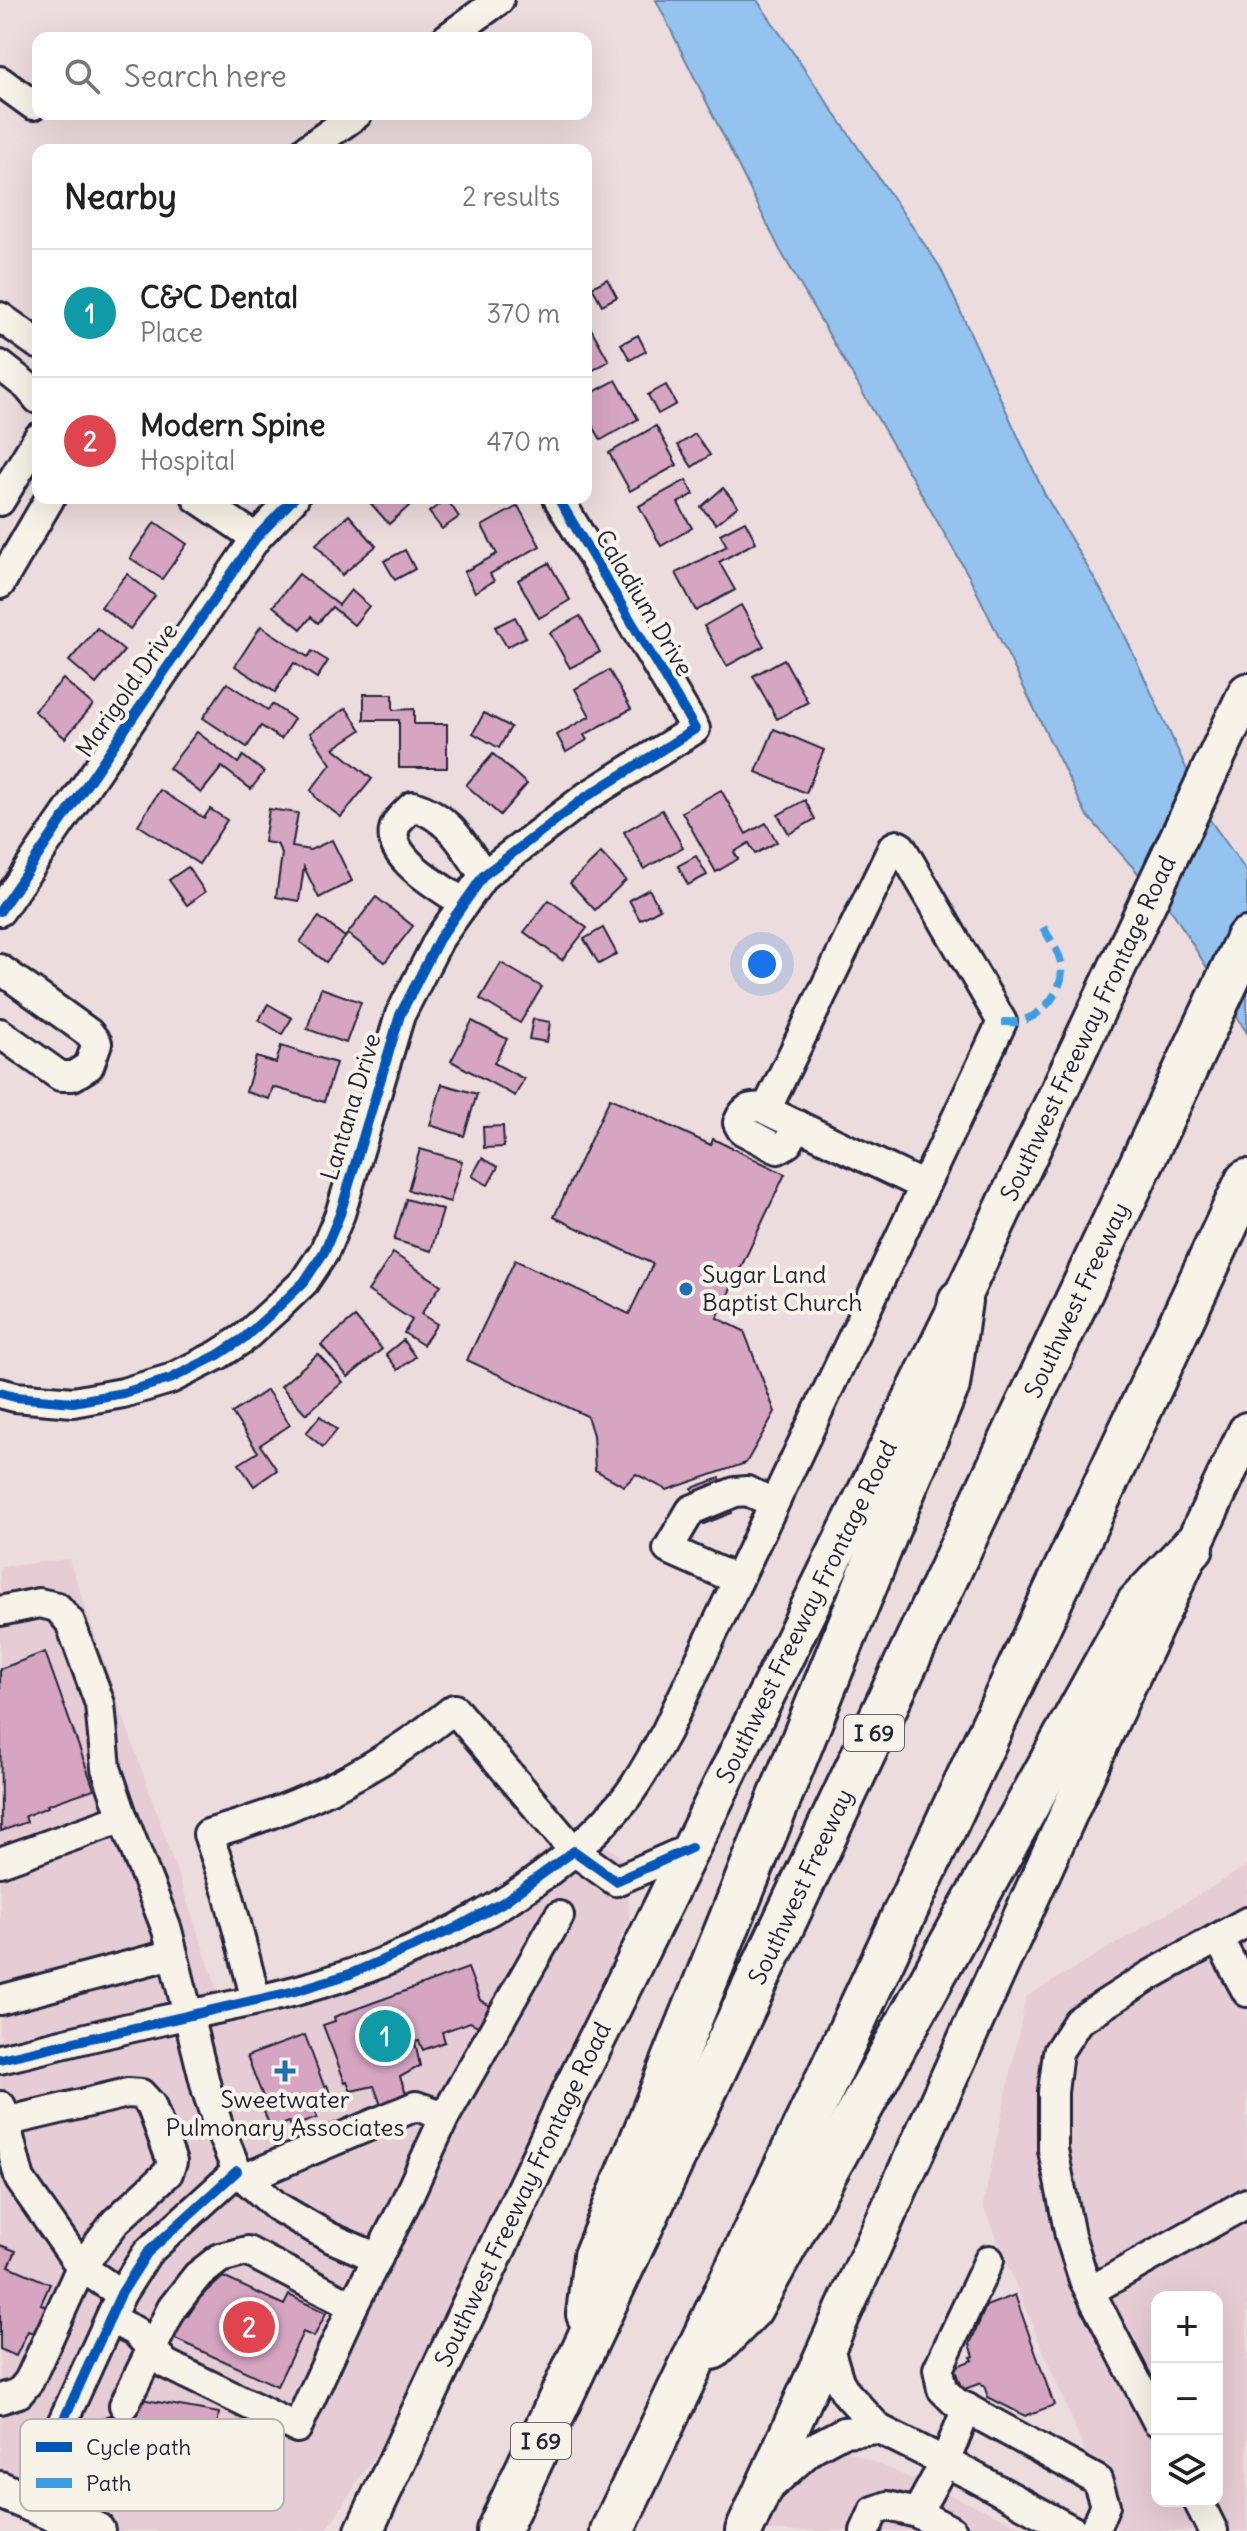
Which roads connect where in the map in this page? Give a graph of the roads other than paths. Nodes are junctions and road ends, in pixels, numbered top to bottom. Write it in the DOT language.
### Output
graph roads {
  1 [pos="499,0"];
  2 [pos="455,32"];
  3 [pos="0,81"];
  4 [pos="32,104"];
  5 [pos="349,120"];
  6 [pos="351,120"];
  7 [pos="315,144"];
  8 [pos="333,144"];
  9 [pos="0,317"];
  10 [pos="32,340"];
  11 [pos="0,365"];
  12 [pos="32,392"];
  13 [pos="32,448"];
  14 [pos="0,501"];
  15 [pos="47,504"];
  16 [pos="206,504"];
  17 [pos="281,504"];
  18 [pos="562,504"];
  19 [pos="256,538"];
  20 [pos="0,584"];
  21 [pos="1247,692"];
  22 [pos="695,729"];
  23 [pos="484,875"];
  24 [pos="464,903"];
  25 [pos="0,911"];
  26 [pos="1247,939"];
  27 [pos="0,969"];
  28 [pos="0,1033"];
  29 [pos="924,1186"];
  30 [pos="1239,1198"];
  31 [pos="960,1301"];
  32 [pos="0,1393"];
  33 [pos="1247,1431"];
  34 [pos="774,1503"];
  35 [pos="1192,1547"];
  36 [pos="738,1580"];
  37 [pos="0,1611"];
  38 [pos="123,1818"];
  39 [pos="691,1848"];
  40 [pos="574,1851"];
  41 [pos="0,1862"];
  42 [pos="559,1916"];
  43 [pos="1247,1922"];
  44 [pos="1218,1938"];
  45 [pos="173,1954"];
  46 [pos="1247,1992"];
  47 [pos="0,2000"];
  48 [pos="256,2000"];
  49 [pos="188,2015"];
  50 [pos="0,2059"];
  51 [pos="2,2116"];
  52 [pos="445,2116"];
  53 [pos="241,2174"];
  54 [pos="1247,2203"];
  55 [pos="378,2258"];
  56 [pos="989,2260"];
  57 [pos="81,2267"];
  58 [pos="1090,2291"];
  59 [pos="115,2306"];
  60 [pos="353,2306"];
  61 [pos="828,2345"];
  62 [pos="152,2349"];
  63 [pos="583,2351"];
  64 [pos="686,2374"];
  65 [pos="0,2399"];
  66 [pos="124,2405"];
  67 [pos="967,2408"];
  68 [pos="1151,2409"];
  69 [pos="63,2419"];
  70 [pos="279,2419"];
  71 [pos="284,2422"];
  72 [pos="879,2429"];
  73 [pos="945,2462"];
  74 [pos="760,2496"];
  75 [pos="1201,2507"];
  76 [pos="50,2511"];
  77 [pos="373,2523"];
  78 [pos="932,2524"];
  79 [pos="96,2531"];
  80 [pos="498,2531"];
  81 [pos="612,2531"];
  82 [pos="744,2531"];
  83 [pos="865,2531"];
  84 [pos="1073,2531"];
  85 [pos="1094,2531"];
  86 [pos="1213,2531"];
  1 -- 2 [label="street"];
  3 -- 4 [label="street"];
  5 -- 7 [label="street"];
  6 -- 8 [label="street"];
  9 -- 10 [label="street"];
  11 -- 12 [label="street"];
  13 -- 14 [label="street"];
  15 -- 20 [label="street"];
  16 -- 19 [label="street"];
  17 -- 19 [label="street, Marigold Drive"];
  18 -- 22 [label="street, Caladium Drive"];
  19 -- 25 [label="street, Marigold Drive"];
  21 -- 31 [label="main road, Southwest Freeway Frontage Road"];
  22 -- 23 [label="street, Lantana Drive"];
  23 -- 24 [label="street, Lantana Drive"];
  23 -- 24 [label="street"];
  24 -- 32 [label="street, Lantana Drive"];
  26 -- 63 [label="highway, Southwest Freeway / I 69"];
  27 -- 28 [label="street"];
  29 -- 29 [label="street"];
  29 -- 34 [label="street"];
  30 -- 64 [label="highway"];
  31 -- 39 [label="main road, Southwest Freeway Frontage Road"];
  31 -- 63 [label="highway"];
  33 -- 35 [label="main road"];
  34 -- 36 [label="street"];
  34 -- 36 [label="street"];
  35 -- 61 [label="main road"];
  35 -- 64 [label="highway"];
  36 -- 40 [label="street"];
  37 -- 38 [label="street"];
  38 -- 41 [label="street"];
  38 -- 45 [label="street"];
  39 -- 40 [label="street"];
  39 -- 77 [label="main road, Southwest Freeway Frontage Road"];
  40 -- 48 [label="street"];
  40 -- 48 [label="street"];
  42 -- 52 [label="street"];
  43 -- 44 [label="street"];
  44 -- 46 [label="street"];
  44 -- 58 [label="street"];
  45 -- 47 [label="street"];
  45 -- 49 [label="street"];
  48 -- 49 [label="street"];
  49 -- 50 [label="street"];
  49 -- 53 [label="street"];
  51 -- 57 [label="street"];
  51 -- 57 [label="street"];
  52 -- 53 [label="street"];
  52 -- 55 [label="street"];
  53 -- 55 [label="street"];
  53 -- 59 [label="street"];
  54 -- 58 [label="street"];
  55 -- 60 [label="street"];
  56 -- 67 [label="street"];
  57 -- 59 [label="street"];
  57 -- 65 [label="street"];
  58 -- 68 [label="street"];
  59 -- 62 [label="street"];
  59 -- 69 [label="street"];
  60 -- 62 [label="street"];
  60 -- 71 [label="street"];
  61 -- 72 [label="street"];
  61 -- 74 [label="main road"];
  62 -- 66 [label="street"];
  62 -- 70 [label="street"];
  63 -- 80 [label="highway, Southwest Freeway / I 69"];
  64 -- 81 [label="highway"];
  67 -- 73 [label="street"];
  67 -- 85 [label="street"];
  72 -- 73 [label="street"];
  72 -- 74 [label="street"];
  73 -- 78 [label="street"];
  73 -- 84 [label="street"];
  74 -- 82 [label="main road"];
  75 -- 86 [label="street"];
  76 -- 79 [label="main road"];
  78 -- 83 [label="street"];
}
